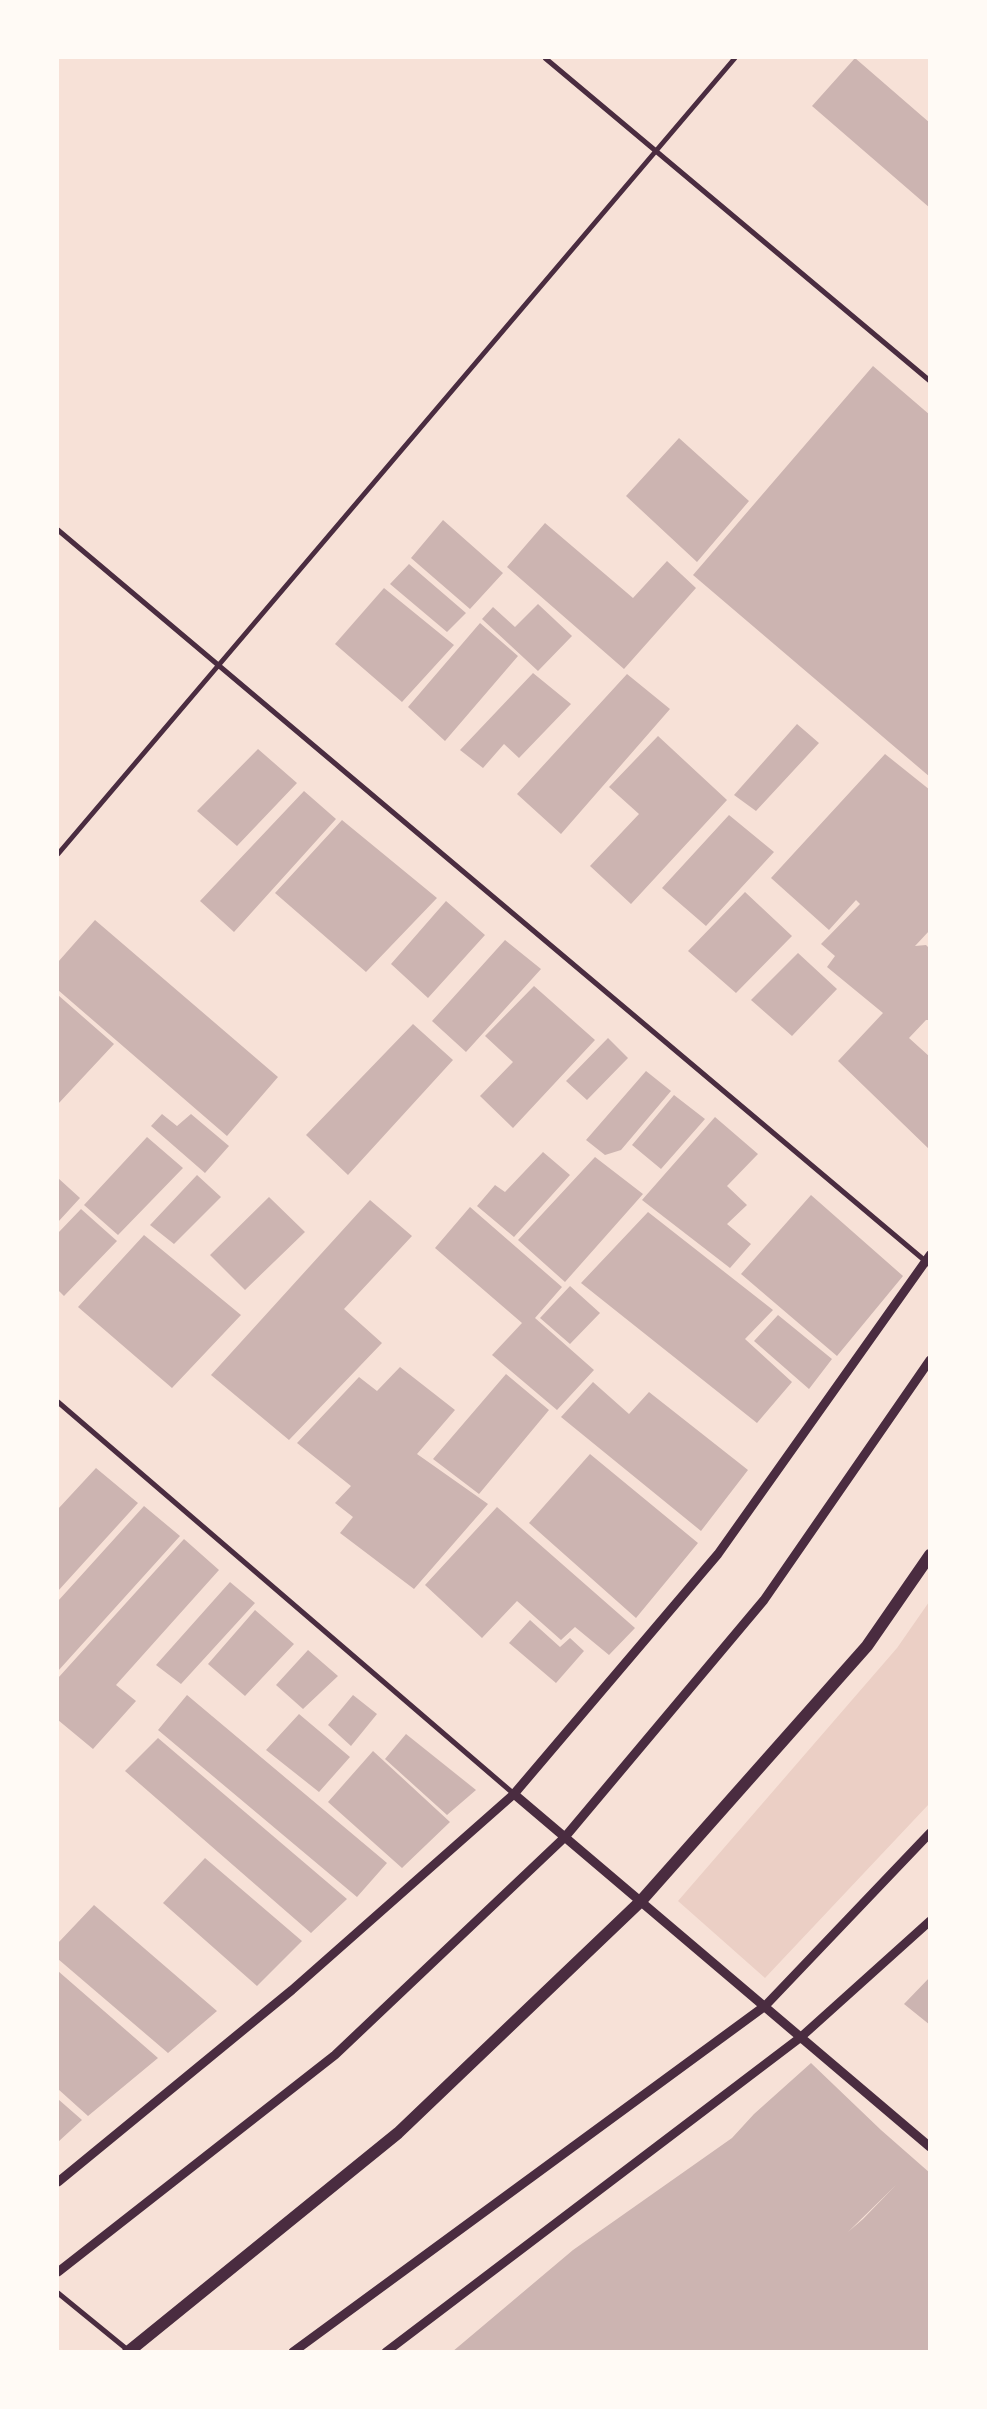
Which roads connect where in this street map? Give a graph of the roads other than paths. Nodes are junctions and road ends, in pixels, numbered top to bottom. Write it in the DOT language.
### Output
graph roads {
  1 [pos="545,58"];
  2 [pos="735,58"];
  3 [pos="656,150"];
  4 [pos="930,381"];
  5 [pos="58,530"];
  6 [pos="218,665"];
  7 [pos="58,854"];
  8 [pos="928,1261"];
  9 [pos="930,1360"];
  10 [pos="58,1402"];
  11 [pos="930,1555"];
  12 [pos="514,1794"];
  13 [pos="930,1833"];
  14 [pos="566,1837"];
  15 [pos="641,1901"];
  16 [pos="930,1921"];
  17 [pos="765,2006"];
  18 [pos="801,2037"];
  19 [pos="930,2147"];
  20 [pos="58,2182"];
  21 [pos="58,2272"];
  22 [pos="58,2293"];
  23 [pos="129,2351"];
  24 [pos="293,2352"];
  25 [pos="386,2352"];
  1 -- 3 [label="street"];
  2 -- 3 [label="street"];
  3 -- 4 [label="street"];
  3 -- 6 [label="street"];
  5 -- 6 [label="street"];
  6 -- 7 [label="street"];
  6 -- 8 [label="street"];
  8 -- 12 [label="street"];
  9 -- 14 [label="street"];
  10 -- 12 [label="street"];
  11 -- 15 [label="main road"];
  12 -- 14 [label="street"];
  12 -- 20 [label="street"];
  13 -- 17 [label="street"];
  14 -- 15 [label="street"];
  14 -- 21 [label="street"];
  15 -- 17 [label="street"];
  15 -- 23 [label="main road"];
  16 -- 18 [label="street"];
  17 -- 18 [label="street"];
  17 -- 24 [label="street"];
  18 -- 19 [label="street"];
  18 -- 25 [label="street"];
  22 -- 23 [label="street"];
}
